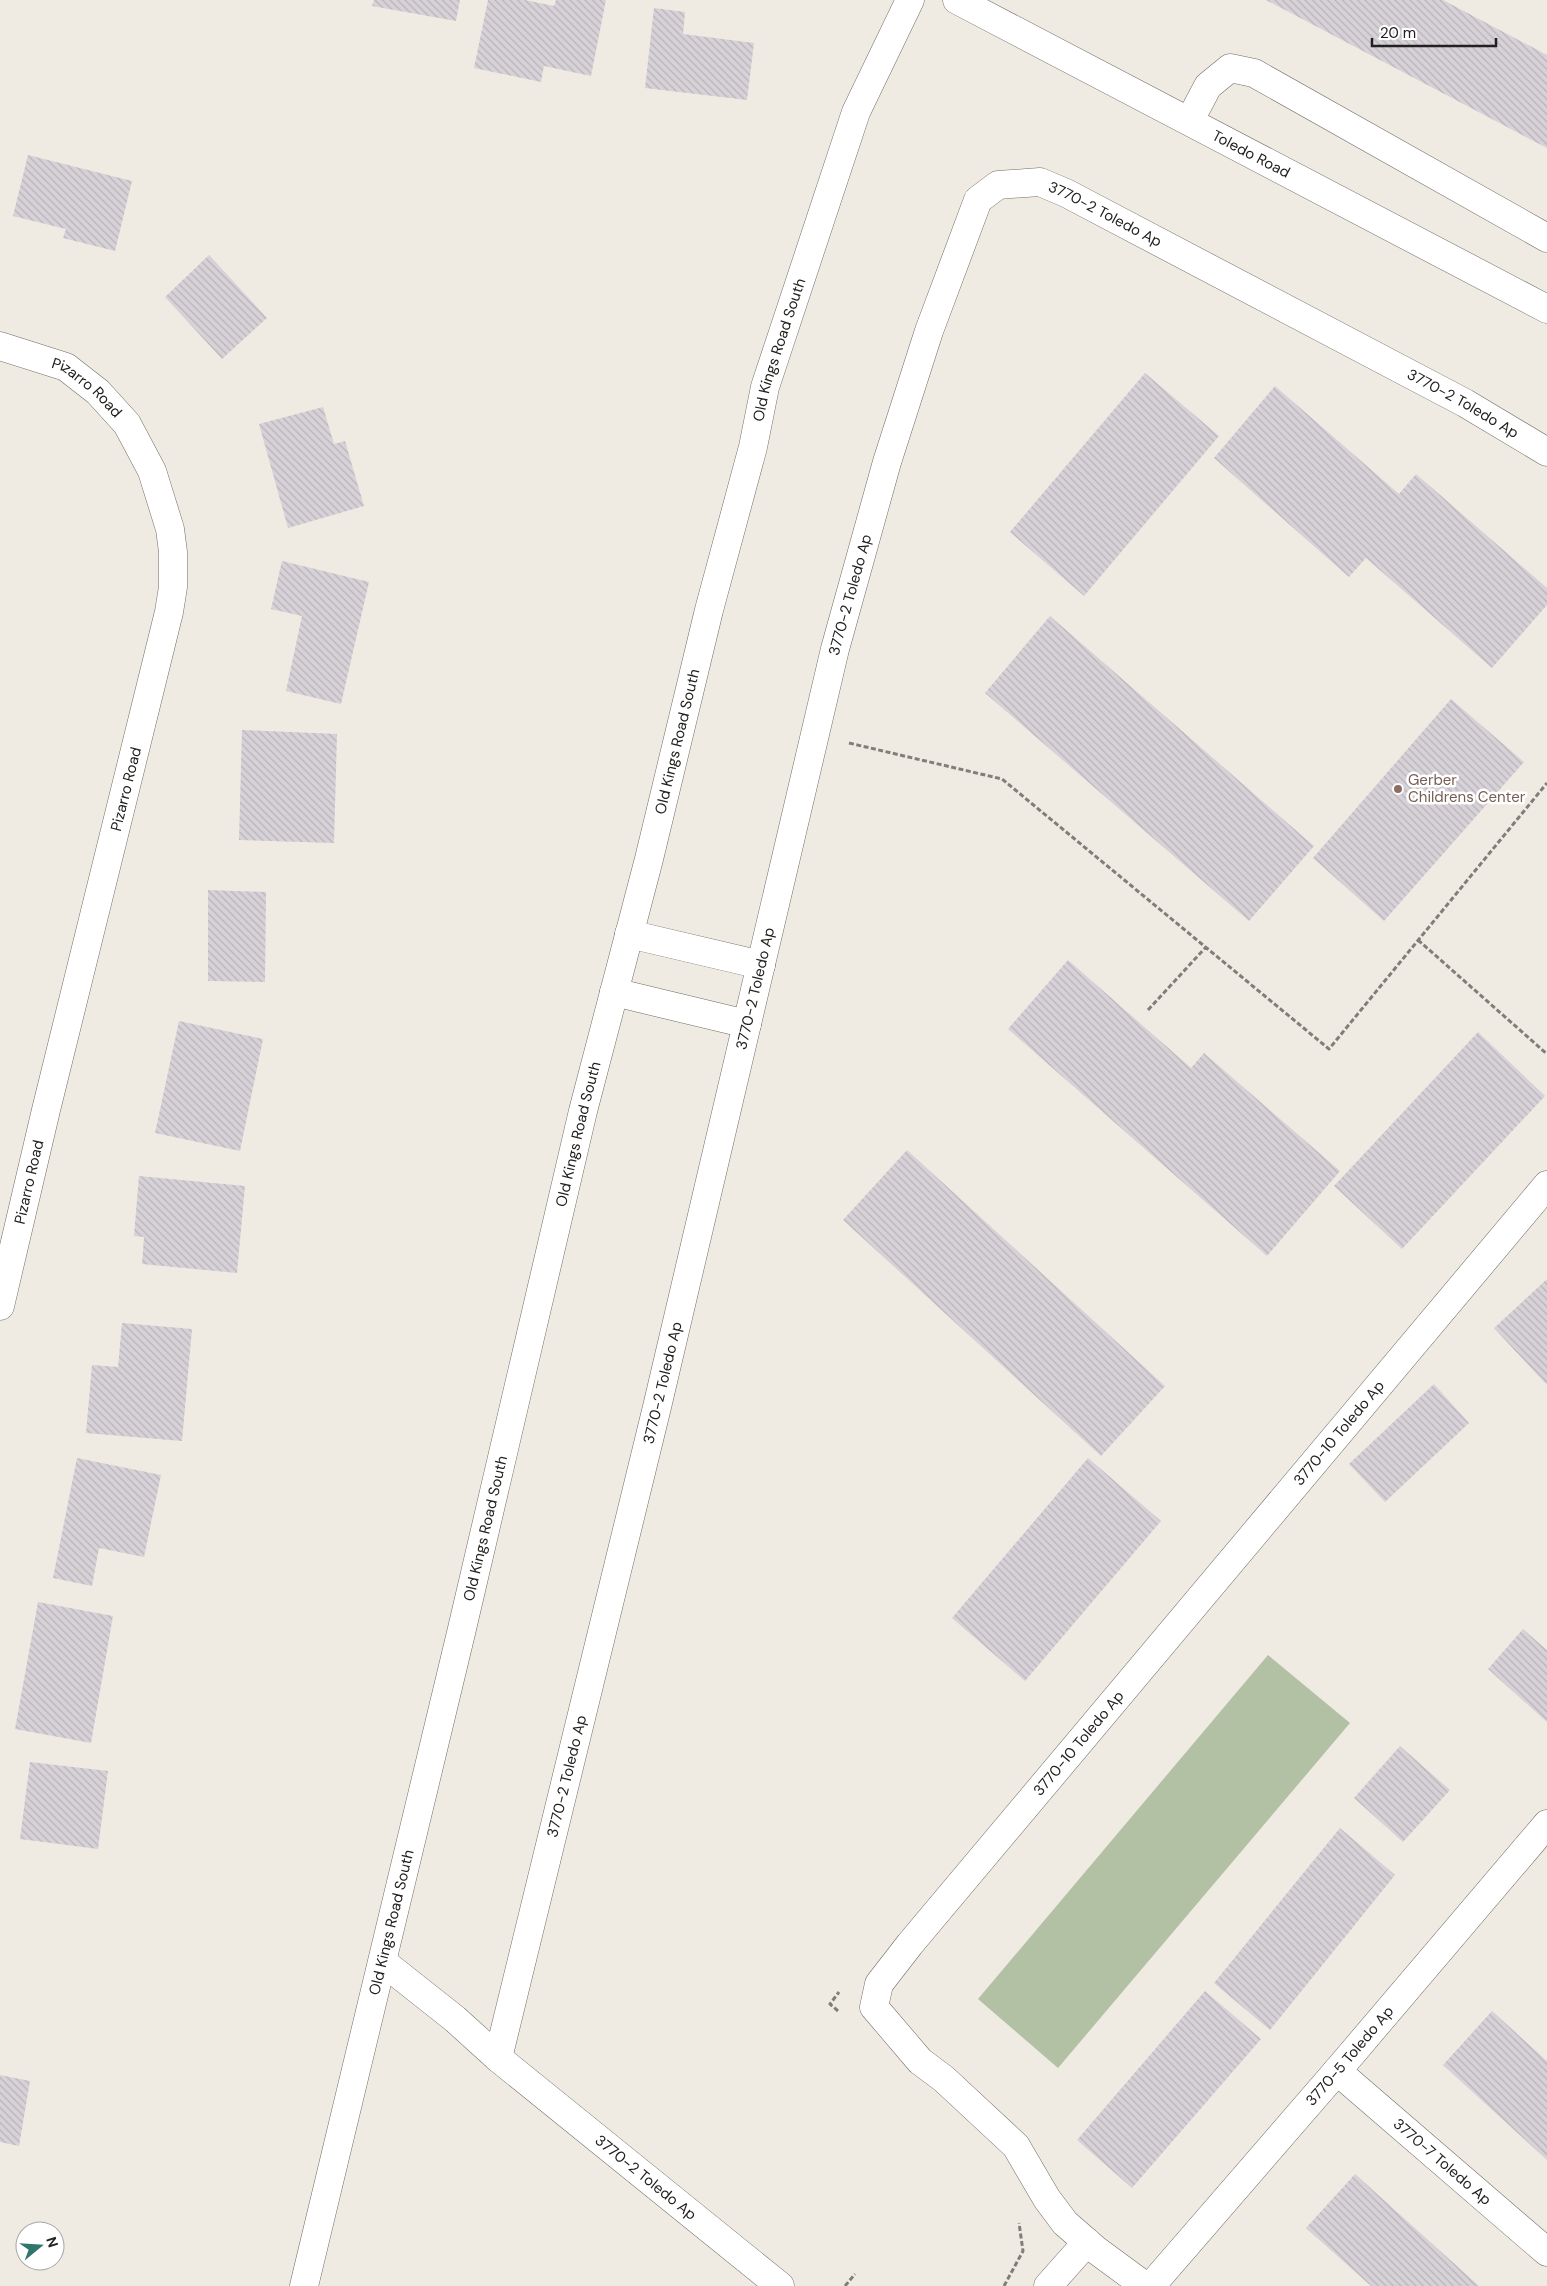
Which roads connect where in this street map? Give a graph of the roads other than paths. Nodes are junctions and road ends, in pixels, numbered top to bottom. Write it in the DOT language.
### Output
graph roads {
  1 [pos="910,0"];
  2 [pos="957,0"];
  3 [pos="1190,120"];
  4 [pos="1547,238"];
  5 [pos="1547,309"];
  6 [pos="0,346"];
  7 [pos="1547,452"];
  8 [pos="629,934"];
  9 [pos="761,965"];
  10 [pos="614,992"];
  11 [pos="747,1024"];
  12 [pos="1547,1185"];
  13 [pos="0,1306"];
  14 [pos="1547,1824"];
  15 [pos="383,1962"];
  16 [pos="498,2058"];
  17 [pos="1337,2071"];
  18 [pos="1087,2242"];
  19 [pos="1547,2252"];
  20 [pos="304,2286"];
  21 [pos="780,2286"];
  22 [pos="1048,2286"];
  23 [pos="1145,2286"];
  24 [pos="1150,2286"];
  1 -- 8 [label="street, Old Kings Road South"];
  2 -- 3 [label="street, Toledo Road"];
  3 -- 4 [label="street"];
  3 -- 5 [label="street, Toledo Road"];
  6 -- 13 [label="street, Pizarro Road"];
  7 -- 9 [label="street, 3770-2 Toledo Ap"];
  8 -- 9 [label="street"];
  8 -- 10 [label="street, Old Kings Road South"];
  9 -- 11 [label="street, 3770-2 Toledo Ap"];
  10 -- 11 [label="street"];
  10 -- 15 [label="street, Old Kings Road South"];
  11 -- 16 [label="street, 3770-2 Toledo Ap"];
  12 -- 18 [label="street, 3770-10 Toledo Ap"];
  14 -- 17 [label="street, 3770-5 Toledo Ap"];
  15 -- 16 [label="street"];
  15 -- 20 [label="street, Old Kings Road South"];
  16 -- 21 [label="street, 3770-2 Toledo Ap"];
  17 -- 19 [label="street, 3770-7 Toledo Ap"];
  17 -- 24 [label="street, 3770-5 Toledo Ap"];
  18 -- 22 [label="street"];
  18 -- 23 [label="street, 3770-10 Toledo Ap"];
}
